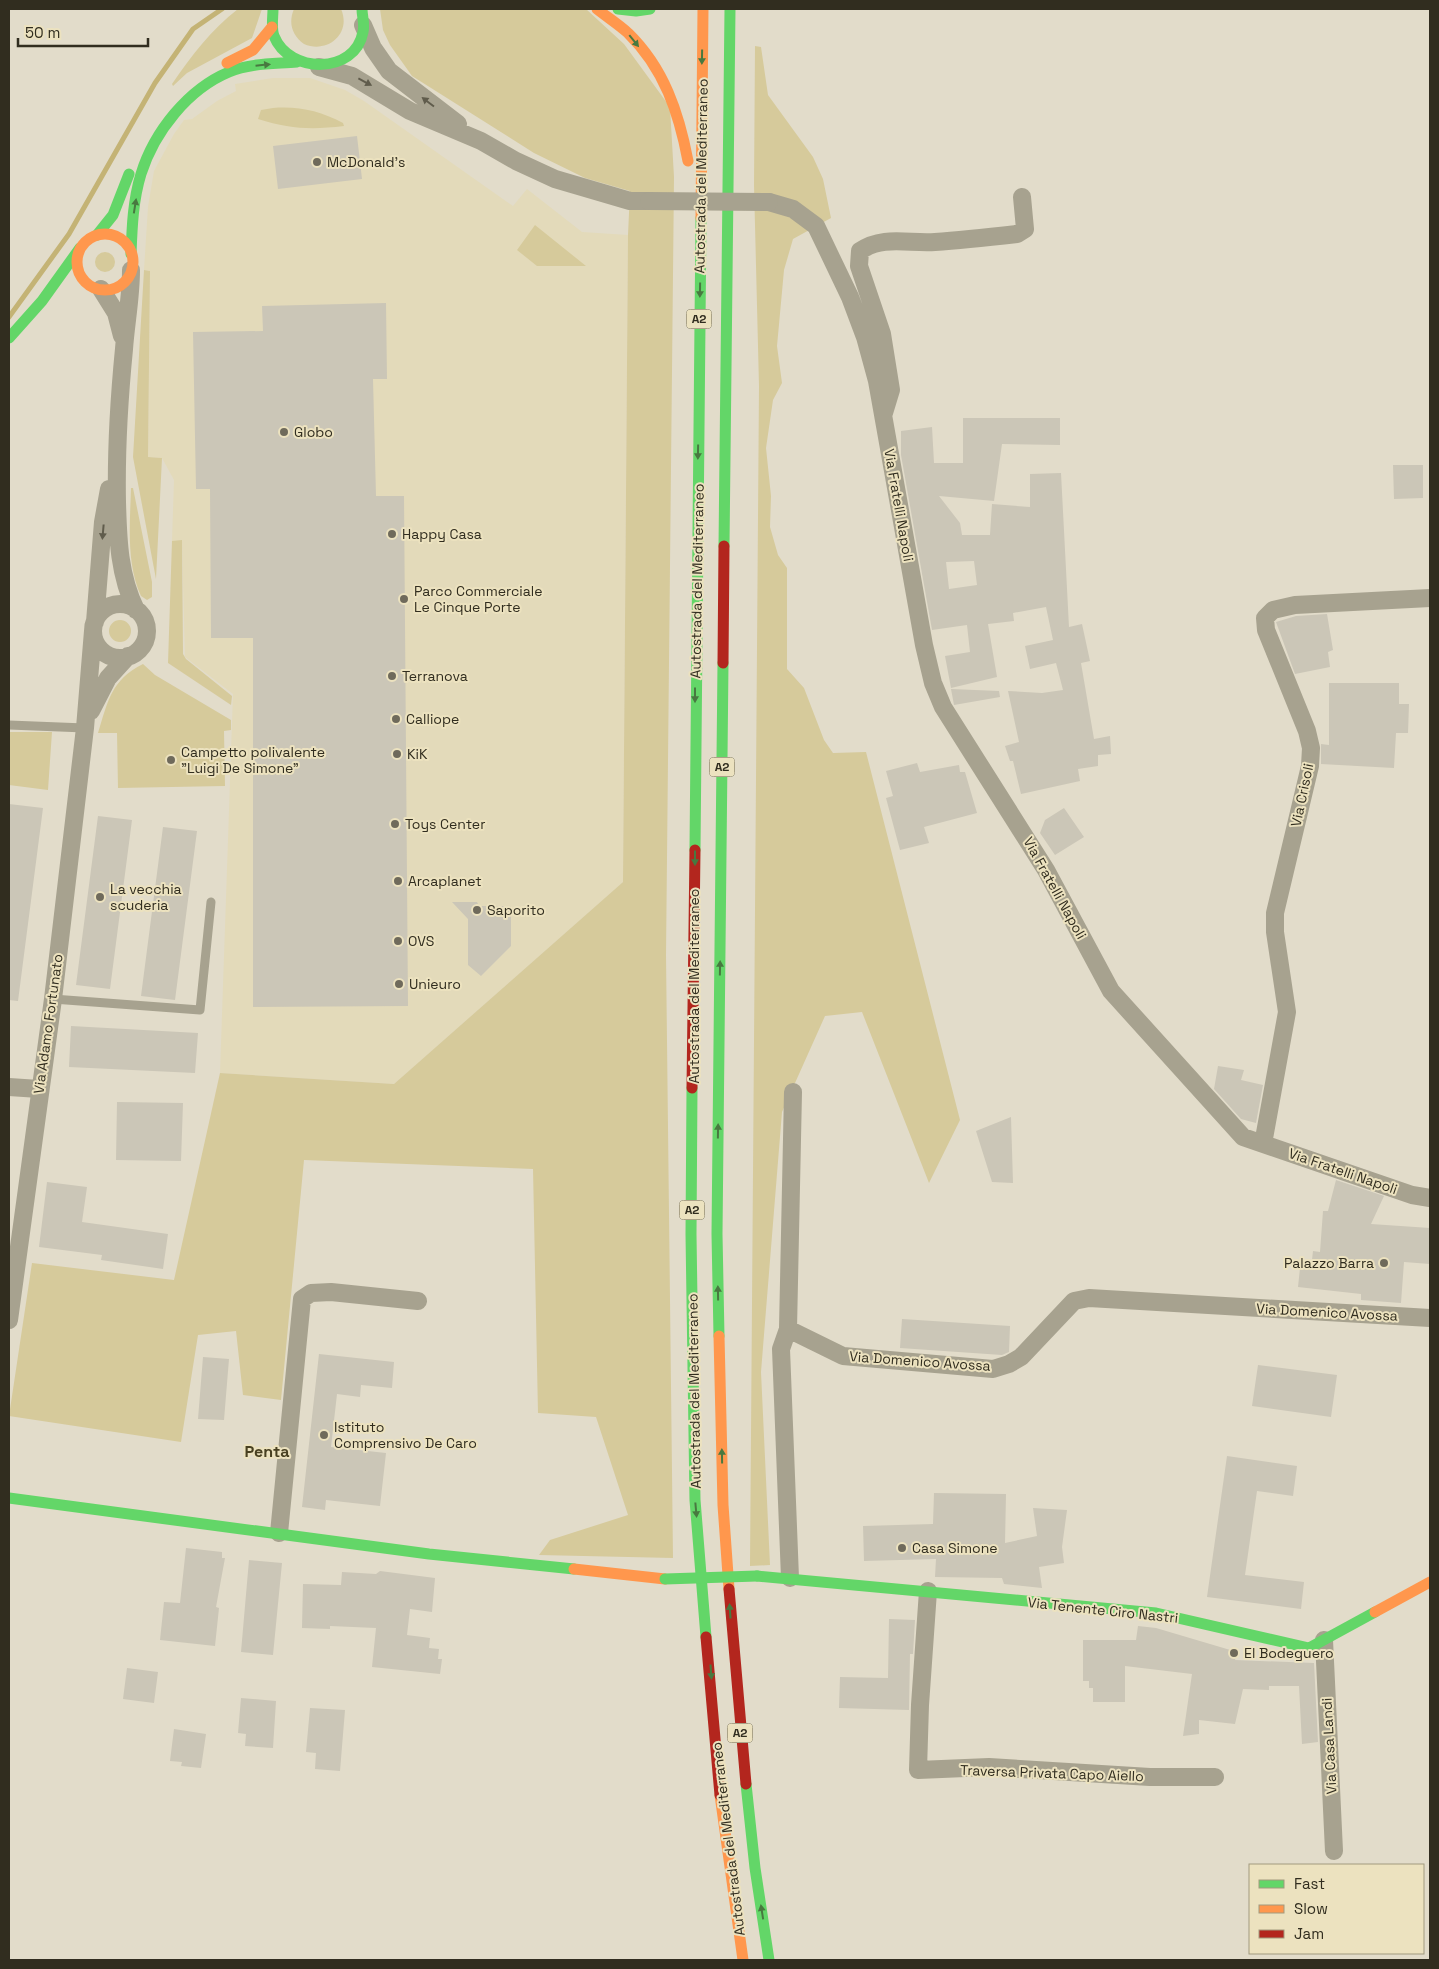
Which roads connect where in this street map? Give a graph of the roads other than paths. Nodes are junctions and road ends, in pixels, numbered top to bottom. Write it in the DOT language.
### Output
graph roads {
  1 [pos="273,9"];
  2 [pos="597,9"];
  3 [pos="618,9"];
  4 [pos="650,9"];
  5 [pos="703,9"];
  6 [pos="730,9"];
  7 [pos="363,14"];
  8 [pos="272,28"];
  9 [pos="297,62"];
  10 [pos="319,67"];
  11 [pos="481,141"];
  12 [pos="1022,197"];
  13 [pos="97,235"];
  14 [pos="80,248"];
  15 [pos="131,262"];
  16 [pos="96,288"];
  17 [pos="42,301"];
  18 [pos="9,338"];
  19 [pos="124,347"];
  20 [pos="883,415"];
  21 [pos="116,449"];
  22 [pos="1430,598"];
  23 [pos="136,610"];
  24 [pos="94,627"];
  25 [pos="696,629"];
  26 [pos="128,656"];
  27 [pos="9,725"];
  28 [pos="85,728"];
  29 [pos="211,902"];
  30 [pos="53,999"];
  31 [pos="9,1087"];
  32 [pos="39,1089"];
  33 [pos="793,1092"];
  34 [pos="1263,1144"];
  35 [pos="1430,1198"];
  36 [pos="418,1301"];
  37 [pos="1430,1318"];
  38 [pos="9,1320"];
  39 [pos="788,1329"];
  40 [pos="9,1498"];
  41 [pos="722,1504"];
  42 [pos="279,1533"];
  43 [pos="790,1578"];
  44 [pos="1430,1582"];
  45 [pos="928,1591"];
  46 [pos="1324,1640"];
  47 [pos="751,1706"];
  48 [pos="1216,1777"];
  49 [pos="1334,1851"];
  50 [pos="743,1960"];
  51 [pos="769,1960"];
  1 -- 8 [label="main road"];
  2 -- 25 [label="main road, one-way"];
  3 -- 4 [label="main road"];
  5 -- 25 [label="main road, Autostrada del Mediterraneo / A2, one-way"];
  41 -- 6 [label="main road, Autostrada del Mediterraneo / A2, one-way"];
  7 -- 10 [label="main road"];
  11 -- 7 [label="street, Via Fratelli Napoli, one-way"];
  8 -- 9 [label="main road"];
  8 -- 13 [label="main road"];
  9 -- 10 [label="main road"];
  15 -- 9 [label="main road, Via Adamo Fortunato, one-way"];
  10 -- 11 [label="street, Via Fratelli Napoli, one-way"];
  11 -- 20 [label="street, Via Fratelli Napoli, bridge"];
  12 -- 20 [label="street, Via Fratelli Napoli"];
  13 -- 14 [label="main road"];
  13 -- 15 [label="main road"];
  14 -- 16 [label="main road"];
  14 -- 17 [label="main road"];
  15 -- 16 [label="main road"];
  15 -- 19 [label="street, Via Adamo Fortunato"];
  16 -- 17 [label="main road"];
  16 -- 19 [label="street, Via Adamo Fortunato"];
  17 -- 18 [label="main road"];
  19 -- 21 [label="street, Via Adamo Fortunato"];
  20 -- 34 [label="street, Via Fratelli Napoli"];
  21 -- 23 [label="street, Via Adamo Fortunato"];
  21 -- 24 [label="street, Via Adamo Fortunato, one-way"];
  22 -- 34 [label="street, Via Crisoli"];
  23 -- 24 [label="street"];
  23 -- 26 [label="street"];
  24 -- 26 [label="street"];
  24 -- 28 [label="street, Via Adamo Fortunato"];
  25 -- 50 [label="main road, Autostrada del Mediterraneo / A2, one-way"];
  26 -- 28 [label="street, Via Adamo Fortunato"];
  27 -- 28 [label="lane"];
  28 -- 30 [label="street, Via Adamo Fortunato"];
  29 -- 30 [label="lane"];
  30 -- 32 [label="street, Via Adamo Fortunato"];
  31 -- 32 [label="street"];
  32 -- 38 [label="street, Via Adamo Fortunato"];
  33 -- 39 [label="street"];
  34 -- 35 [label="street, Via Fratelli Napoli"];
  36 -- 42 [label="street"];
  37 -- 39 [label="street, Via Domenico Avossa"];
  39 -- 43 [label="street"];
  40 -- 42 [label="main road, Via Tenente Ciro Nastri"];
  41 -- 47 [label="main road"];
  51 -- 41 [label="main road, Autostrada del Mediterraneo / A2, one-way"];
  42 -- 43 [label="main road, Via Tenente Ciro Nastri, bridge"];
  43 -- 45 [label="main road, Via Tenente Ciro Nastri"];
  44 -- 46 [label="main road, Via Tenente Ciro Nastri"];
  45 -- 46 [label="main road, Via Tenente Ciro Nastri"];
  45 -- 48 [label="street, Traversa Privata Capo Aiello"];
  46 -- 49 [label="street, Via Casa Landi"];
}
